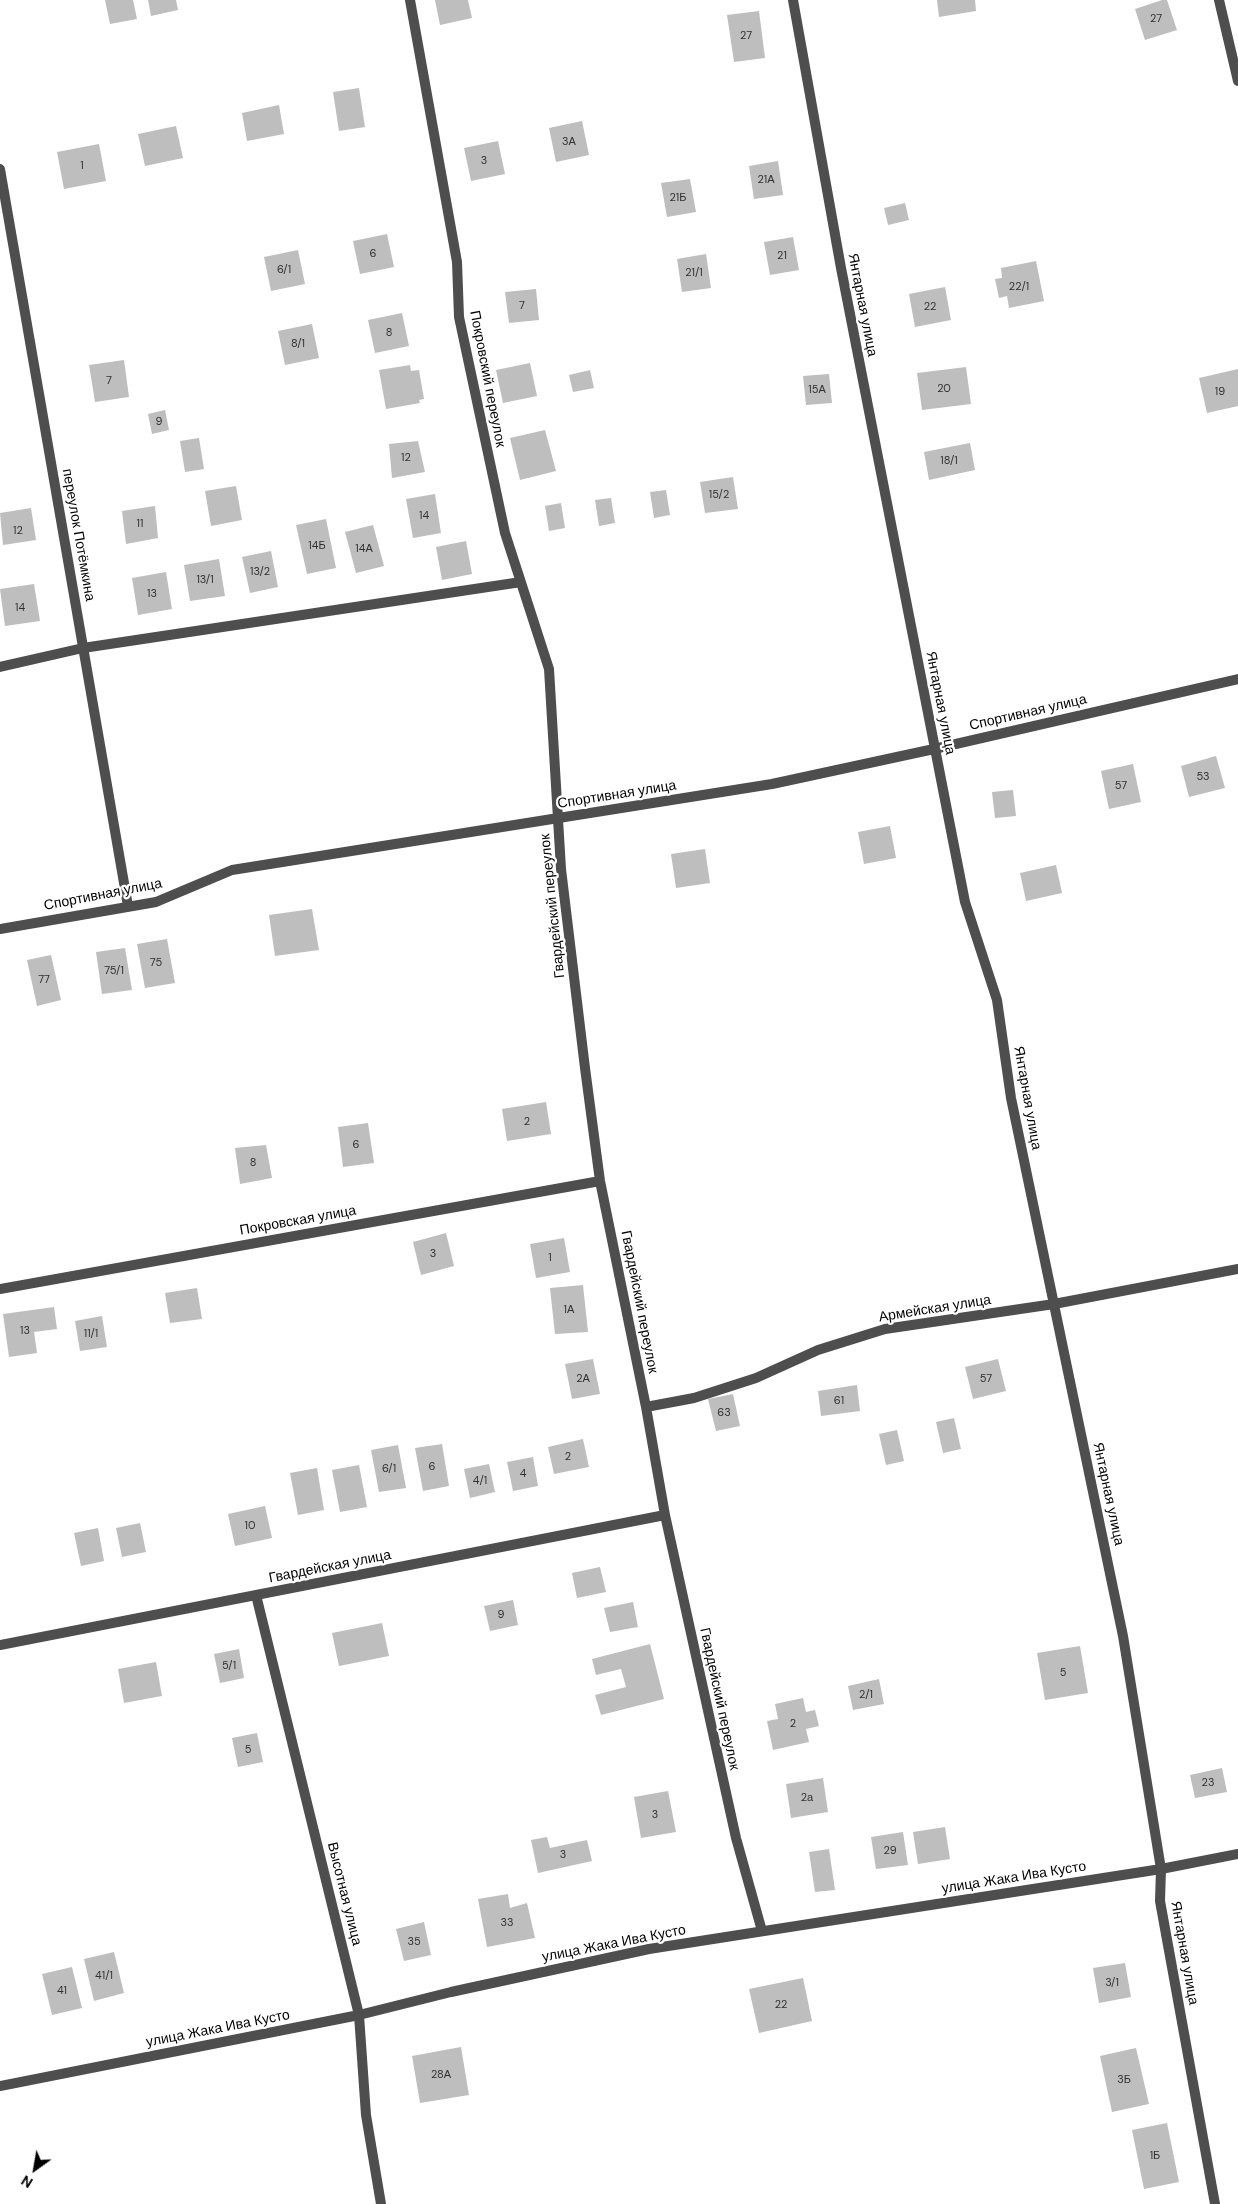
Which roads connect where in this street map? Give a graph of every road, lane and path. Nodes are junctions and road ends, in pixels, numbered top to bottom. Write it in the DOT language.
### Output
graph roads {
  1 [pos="410,0"];
  2 [pos="794,0"];
  3 [pos="1219,0"];
  4 [pos="1238,81"];
  5 [pos="0,169"];
  6 [pos="521,582"];
  7 [pos="83,648"];
  8 [pos="0,667"];
  9 [pos="550,669"];
  10 [pos="1238,679"];
  11 [pos="934,749"];
  12 [pos="558,818"];
  13 [pos="128,906"];
  14 [pos="0,929"];
  15 [pos="600,1180"];
  16 [pos="1238,1269"];
  17 [pos="0,1289"];
  18 [pos="1054,1304"];
  19 [pos="646,1407"];
  20 [pos="665,1515"];
  21 [pos="256,1595"];
  22 [pos="0,1645"];
  23 [pos="1238,1854"];
  24 [pos="1161,1869"];
  25 [pos="762,1931"];
  26 [pos="359,2015"];
  27 [pos="0,2086"];
  28 [pos="381,2204"];
  29 [pos="1215,2204"];
  1 -- 6 [label="street, Покровский переулок"];
  2 -- 11 [label="street, Янтарная улица"];
  3 -- 4 [label="street"];
  5 -- 7 [label="street, переулок Потёмкина"];
  6 -- 7 [label="street"];
  6 -- 9 [label="street, Покровский переулок"];
  7 -- 8 [label="street"];
  7 -- 13 [label="street, переулок Потёмкина"];
  9 -- 12 [label="street, Гвардейский переулок"];
  10 -- 11 [label="street, Спортивная улица"];
  11 -- 12 [label="street, Спортивная улица"];
  11 -- 18 [label="street, Янтарная улица"];
  12 -- 13 [label="street, Спортивная улица"];
  12 -- 15 [label="street, Гвардейский переулок"];
  13 -- 14 [label="street, Спортивная улица"];
  15 -- 17 [label="street, Покровская улица"];
  15 -- 19 [label="street, Гвардейский переулок"];
  16 -- 18 [label="street, Армейская улица"];
  18 -- 19 [label="street, Армейская улица"];
  18 -- 24 [label="street, Янтарная улица"];
  19 -- 20 [label="street, Гвардейский переулок"];
  20 -- 21 [label="street, Гвардейская улица"];
  20 -- 25 [label="street, Гвардейский переулок"];
  21 -- 22 [label="street, Гвардейская улица"];
  21 -- 26 [label="street, Высотная улица"];
  23 -- 24 [label="street, улица Жака Ива Кусто"];
  24 -- 25 [label="street, улица Жака Ива Кусто"];
  24 -- 29 [label="street, Янтарная улица"];
  25 -- 26 [label="street, улица Жака Ива Кусто"];
  26 -- 27 [label="street, улица Жака Ива Кусто"];
  26 -- 28 [label="street, Высотная улица"];
}
